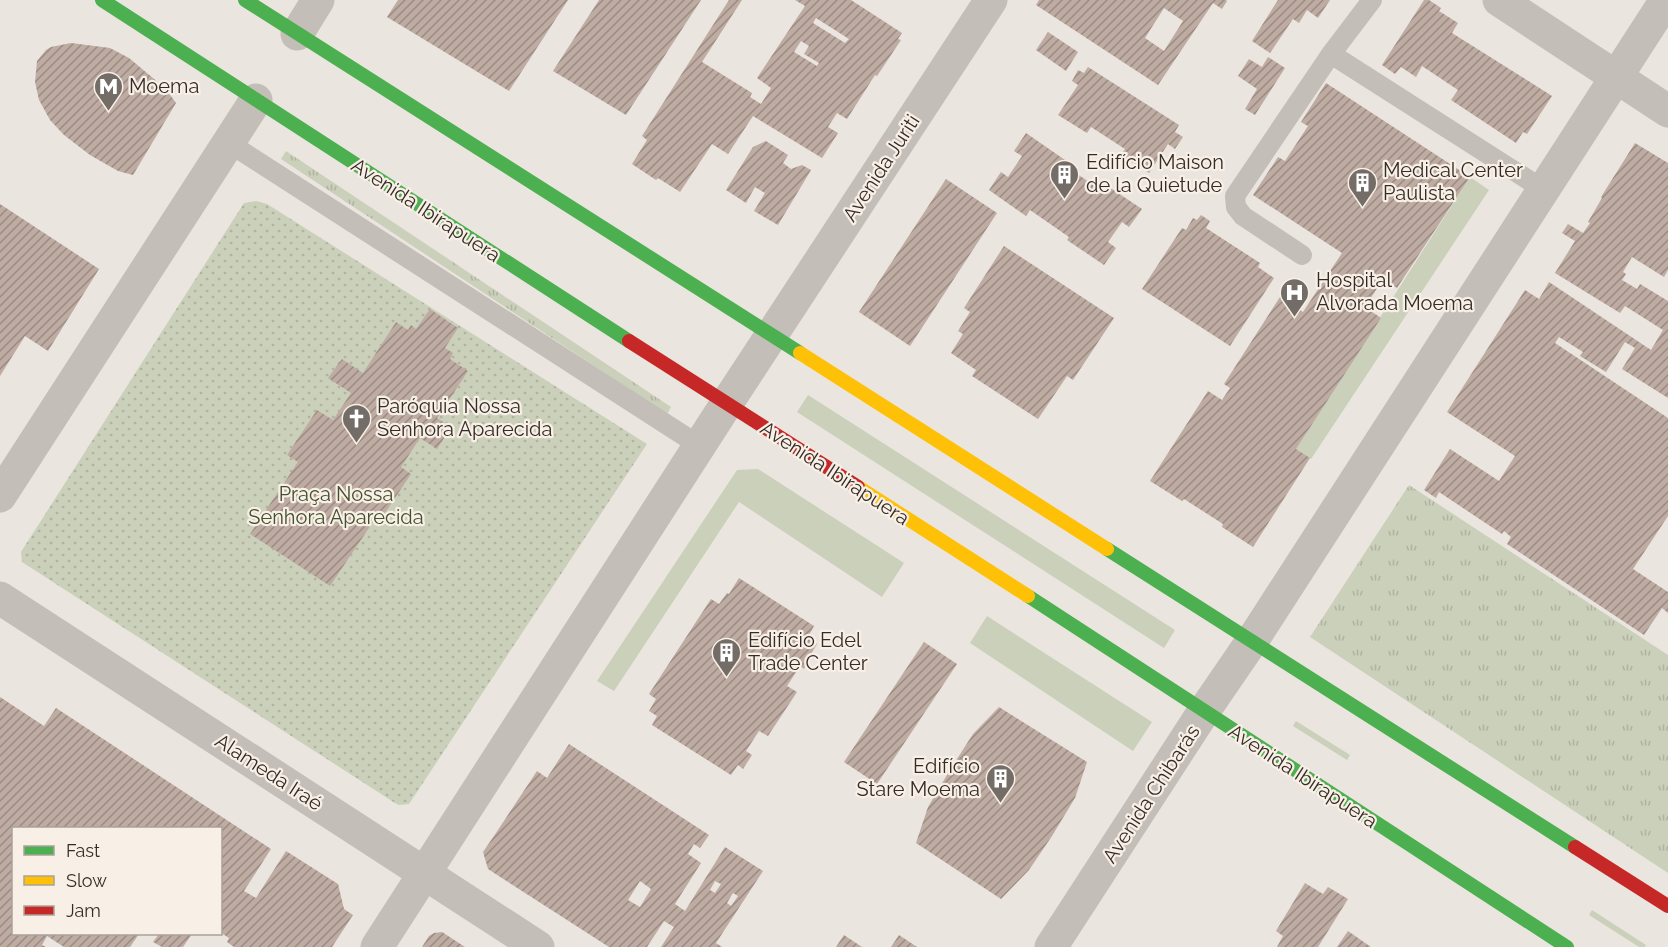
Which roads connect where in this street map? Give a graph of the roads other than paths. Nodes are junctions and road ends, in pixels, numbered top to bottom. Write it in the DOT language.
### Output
graph roads {
  1 [pos="102,0"];
  2 [pos="245,0"];
  3 [pos="318,0"];
  4 [pos="991,0"];
  5 [pos="1371,0"];
  6 [pos="1499,0"];
  7 [pos="1666,0"];
  8 [pos="297,34"];
  9 [pos="1331,54"];
  10 [pos="1616,76"];
  11 [pos="256,100"];
  12 [pos="1668,111"];
  13 [pos="229,143"];
  14 [pos="1544,190"];
  15 [pos="1302,255"];
  16 [pos="772,336"];
  17 [pos="727,403"];
  18 [pos="700,446"];
  19 [pos="0,496"];
  20 [pos="0,598"];
  21 [pos="1252,641"];
  22 [pos="1204,711"];
  23 [pos="425,873"];
  24 [pos="1668,906"];
  25 [pos="377,947"];
  26 [pos="538,947"];
  27 [pos="1051,947"];
  28 [pos="1567,947"];
  1 -- 11 [label="main road, Avenida Ibirapuera"];
  2 -- 8 [label="main road"];
  3 -- 8 [label="street"];
  4 -- 16 [label="street, Avenida Juriti"];
  5 -- 9 [label="lane"];
  6 -- 10 [label="street"];
  7 -- 10 [label="street, Avenida Chibarás"];
  8 -- 16 [label="main road"];
  9 -- 14 [label="lane"];
  9 -- 15 [label="lane"];
  10 -- 12 [label="street"];
  10 -- 14 [label="street, Avenida Chibarás"];
  11 -- 13 [label="street"];
  11 -- 17 [label="main road, Avenida Ibirapuera"];
  13 -- 18 [label="lane"];
  13 -- 19 [label="street"];
  14 -- 21 [label="street, Avenida Chibarás"];
  16 -- 17 [label="street, Avenida Juriti"];
  16 -- 21 [label="main road"];
  17 -- 18 [label="street"];
  17 -- 22 [label="main road, Avenida Ibirapuera"];
  18 -- 23 [label="street"];
  20 -- 23 [label="street, Alameda Iraé"];
  21 -- 22 [label="street, Avenida Chibarás"];
  21 -- 24 [label="main road"];
  22 -- 27 [label="street, Avenida Chibarás"];
  22 -- 28 [label="main road, Avenida Ibirapuera"];
  23 -- 25 [label="street"];
  23 -- 26 [label="street, Alameda Iraé"];
}
